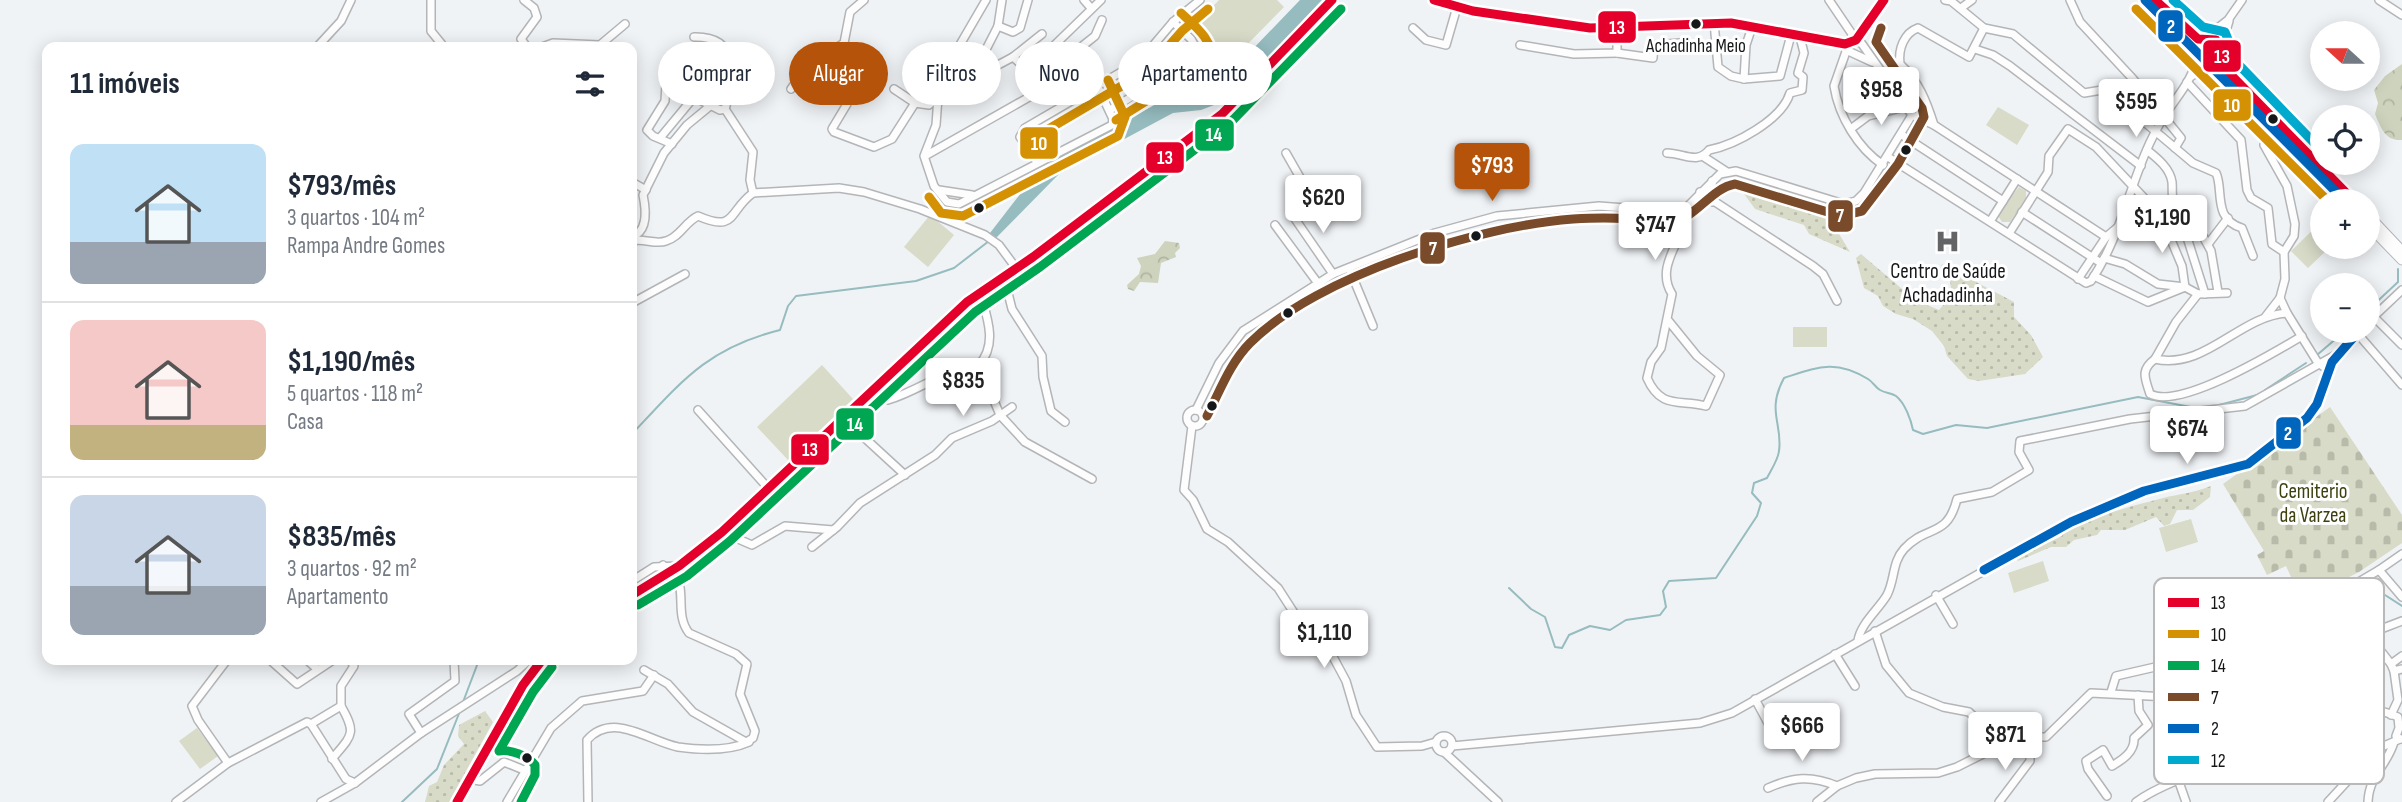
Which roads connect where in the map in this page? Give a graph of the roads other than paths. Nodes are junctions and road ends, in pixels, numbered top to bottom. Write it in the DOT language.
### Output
graph roads {
  1 [pos="351,0"];
  2 [pos="431,0"];
  3 [pos="524,0"];
  4 [pos="864,0"];
  5 [pos="986,0"];
  6 [pos="1002,0"];
  7 [pos="1028,0"];
  8 [pos="1084,0"];
  9 [pos="1101,0"];
  10 [pos="1200,0"];
  11 [pos="1332,0"];
  12 [pos="1434,0"];
  13 [pos="1829,0"];
  14 [pos="1884,0"];
  15 [pos="1945,0"];
  16 [pos="1972,0"];
  17 [pos="2071,0"];
  18 [pos="2145,0"];
  19 [pos="2155,0"];
  20 [pos="2242,0"];
  21 [pos="2379,0"];
  22 [pos="1457,7"];
  23 [pos="1091,8"];
  24 [pos="1961,9"];
  25 [pos="2235,10"];
  26 [pos="2402,15"];
  27 [pos="1102,20"];
  28 [pos="1173,22"];
  29 [pos="1714,22"];
  30 [pos="625,24"];
  31 [pos="998,26"];
  32 [pos="1616,26"];
  33 [pos="1752,27"];
  34 [pos="1413,28"];
  35 [pos="1984,28"];
  36 [pos="1042,34"];
  37 [pos="1791,35"];
  38 [pos="694,37"];
  39 [pos="1800,37"];
  40 [pos="2204,38"];
  41 [pos="322,42"];
  42 [pos="440,42"];
  43 [pos="523,42"];
  44 [pos="604,42"];
  45 [pos="844,42"];
  46 [pos="962,42"];
  47 [pos="990,42"];
  48 [pos="1058,42"];
  49 [pos="1087,42"];
  50 [pos="1680,43"];
  51 [pos="1520,46"];
  52 [pos="1854,46"];
  53 [pos="1975,49"];
  54 [pos="2221,49"];
  55 [pos="1617,53"];
  56 [pos="2197,53"];
  57 [pos="1013,57"];
  58 [pos="1872,62"];
  59 [pos="2209,62"];
  60 [pos="1001,63"];
  61 [pos="1744,79"];
  62 [pos="2189,79"];
  63 [pos="1104,81"];
  64 [pos="894,89"];
  65 [pos="902,94"];
  66 [pos="1104,98"];
  67 [pos="663,105"];
  68 [pos="687,105"];
  69 [pos="846,105"];
  70 [pos="914,105"];
  71 [pos="937,105"];
  72 [pos="1015,105"];
  73 [pos="1065,105"];
  74 [pos="710,106"];
  75 [pos="1905,107"];
  76 [pos="725,109"];
  77 [pos="1110,110"];
  78 [pos="1912,116"];
  79 [pos="2163,117"];
  80 [pos="1934,125"];
  81 [pos="1852,128"];
  82 [pos="2276,131"];
  83 [pos="2155,132"];
  84 [pos="1902,135"];
  85 [pos="660,138"];
  86 [pos="672,144"];
  87 [pos="2175,148"];
  88 [pos="2147,150"];
  89 [pos="1286,153"];
  90 [pos="1667,153"];
  91 [pos="924,156"];
  92 [pos="1704,157"];
  93 [pos="1888,157"];
  94 [pos="1037,162"];
  95 [pos="1883,165"];
  96 [pos="2141,166"];
  97 [pos="1727,172"];
  98 [pos="2017,179"];
  99 [pos="1712,181"];
  100 [pos="637,185"];
  101 [pos="2134,189"];
  102 [pos="2333,189"];
  103 [pos="2342,189"];
  104 [pos="646,190"];
  105 [pos="939,190"];
  106 [pos="2035,190"];
  107 [pos="1700,192"];
  108 [pos="753,193"];
  109 [pos="972,195"];
  110 [pos="1310,195"];
  111 [pos="2003,201"];
  112 [pos="1713,202"];
  113 [pos="1686,208"];
  114 [pos="2178,209"];
  115 [pos="2022,212"];
  116 [pos="1290,213"];
  117 [pos="2161,216"];
  118 [pos="2228,218"];
  119 [pos="1991,220"];
  120 [pos="2182,222"];
  121 [pos="2122,223"];
  122 [pos="1275,225"];
  123 [pos="2380,228"];
  124 [pos="2010,232"];
  125 [pos="637,233"];
  126 [pos="2106,237"];
  127 [pos="2380,237"];
  128 [pos="637,239"];
  129 [pos="2208,244"];
  130 [pos="2402,251"];
  131 [pos="2284,252"];
  132 [pos="2253,256"];
  133 [pos="2091,258"];
  134 [pos="2402,260"];
  135 [pos="2102,261"];
  136 [pos="1016,268"];
  137 [pos="1349,268"];
  138 [pos="685,274"];
  139 [pos="1333,274"];
  140 [pos="2094,276"];
  141 [pos="1004,277"];
  142 [pos="2078,279"];
  143 [pos="1317,282"];
  144 [pos="2158,284"];
  145 [pos="2185,287"];
  146 [pos="2402,290"];
  147 [pos="980,292"];
  148 [pos="2218,292"];
  149 [pos="2227,293"];
  150 [pos="2202,294"];
  151 [pos="2159,298"];
  152 [pos="2280,298"];
  153 [pos="637,300"];
  154 [pos="1837,301"];
  155 [pos="2380,310"];
  156 [pos="2287,313"];
  157 [pos="2266,316"];
  158 [pos="1667,319"];
  159 [pos="1373,326"];
  160 [pos="2380,327"];
  161 [pos="2302,336"];
  162 [pos="2347,343"];
  163 [pos="2367,343"];
  164 [pos="2402,345"];
  165 [pos="2337,353"];
  166 [pos="2155,359"];
  167 [pos="2318,363"];
  168 [pos="979,365"];
  169 [pos="2328,370"];
  170 [pos="881,385"];
  171 [pos="2402,385"];
  172 [pos="1012,407"];
  173 [pos="698,410"];
  174 [pos="1196,410"];
  175 [pos="1000,415"];
  176 [pos="843,418"];
  177 [pos="1065,422"];
  178 [pos="1192,426"];
  179 [pos="905,475"];
  180 [pos="1092,479"];
  181 [pos="768,488"];
  182 [pos="833,530"];
  183 [pos="722,532"];
  184 [pos="812,547"];
  185 [pos="2402,554"];
  186 [pos="663,565"];
  187 [pos="679,566"];
  188 [pos="2379,570"];
  189 [pos="668,574"];
  190 [pos="637,578"];
  191 [pos="2365,578"];
  192 [pos="637,592"];
  193 [pos="1936,595"];
  194 [pos="2402,597"];
  195 [pos="2402,621"];
  196 [pos="1953,624"];
  197 [pos="2384,628"];
  198 [pos="1875,631"];
  199 [pos="1858,641"];
  200 [pos="1835,654"];
  201 [pos="2384,654"];
  202 [pos="2402,656"];
  203 [pos="223,665"];
  204 [pos="276,665"];
  205 [pos="313,665"];
  206 [pos="324,665"];
  207 [pos="353,665"];
  208 [pos="454,665"];
  209 [pos="522,665"];
  210 [pos="538,665"];
  211 [pos="2154,668"];
  212 [pos="2396,668"];
  213 [pos="317,669"];
  214 [pos="644,670"];
  215 [pos="654,676"];
  216 [pos="1855,686"];
  217 [pos="2111,692"];
  218 [pos="2138,695"];
  219 [pos="2154,696"];
  220 [pos="1755,699"];
  221 [pos="2396,703"];
  222 [pos="341,706"];
  223 [pos="2384,706"];
  224 [pos="2384,712"];
  225 [pos="2391,715"];
  226 [pos="311,724"];
  227 [pos="1769,725"];
  228 [pos="421,733"];
  229 [pos="1448,737"];
  230 [pos="2398,740"];
  231 [pos="750,742"];
  232 [pos="1465,743"];
  233 [pos="2023,746"];
  234 [pos="1444,748"];
  235 [pos="2000,748"];
  236 [pos="332,759"];
  237 [pos="228,763"];
  238 [pos="2384,764"];
  239 [pos="524,770"];
  240 [pos="469,779"];
  241 [pos="355,783"];
  242 [pos="2175,784"];
  243 [pos="2180,784"];
  244 [pos="2345,784"];
  245 [pos="2370,784"];
  246 [pos="1837,786"];
  247 [pos="1768,788"];
  248 [pos="2107,796"];
  249 [pos="2138,801"];
  250 [pos="176,802"];
  251 [pos="321,802"];
  252 [pos="457,802"];
  253 [pos="507,802"];
  254 [pos="588,802"];
  255 [pos="1498,802"];
  256 [pos="1816,802"];
  257 [pos="1999,802"];
  258 [pos="2186,802"];
  259 [pos="2328,802"];
  260 [pos="2368,802"];
  1 -- 41 [label="street"];
  2 -- 42 [label="street"];
  3 -- 43 [label="street"];
  4 -- 45 [label="street"];
  5 -- 46 [label="street"];
  6 -- 31 [label="street"];
  7 -- 31 [label="street"];
  8 -- 23 [label="street"];
  9 -- 23 [label="street"];
  10 -- 28 [label="street"];
  11 -- 136 [label="street"];
  12 -- 22 [label="street"];
  13 -- 52 [label="street"];
  14 -- 52 [label="street"];
  15 -- 24 [label="street"];
  16 -- 24 [label="street"];
  17 -- 79 [label="street"];
  18 -- 56 [label="main road"];
  19 -- 40 [label="main road"];
  20 -- 25 [label="street"];
  21 -- 26 [label="street"];
  22 -- 32 [label="street"];
  22 -- 34 [label="street"];
  23 -- 48 [label="street"];
  24 -- 35 [label="street"];
  25 -- 40 [label="street"];
  25 -- 54 [label="street"];
  27 -- 49 [label="street"];
  28 -- 63 [label="street"];
  28 -- 77 [label="street"];
  29 -- 32 [label="street"];
  29 -- 33 [label="street"];
  29 -- 61 [label="street"];
  30 -- 44 [label="street"];
  31 -- 47 [label="street"];
  32 -- 55 [label="street"];
  33 -- 37 [label="street"];
  33 -- 61 [label="street"];
  35 -- 53 [label="street"];
  35 -- 83 [label="street"];
  36 -- 57 [label="street"];
  37 -- 39 [label="street"];
  37 -- 61 [label="street"];
  38 -- 76 [label="street"];
  39 -- 52 [label="street"];
  39 -- 92 [label="street"];
  40 -- 54 [label="main road"];
  40 -- 56 [label="main road"];
  50 -- 55 [label="street"];
  51 -- 55 [label="street"];
  52 -- 58 [label="street"];
  52 -- 58 [label="street"];
  52 -- 81 [label="street"];
  53 -- 80 [label="street"];
  53 -- 96 [label="street"];
  54 -- 59 [label="main road"];
  54 -- 103 [label="main road"];
  56 -- 59 [label="main road"];
  56 -- 62 [label="street"];
  57 -- 60 [label="street"];
  58 -- 75 [label="street"];
  59 -- 62 [label="street"];
  59 -- 82 [label="main road"];
  62 -- 79 [label="street"];
  62 -- 131 [label="street"];
  64 -- 65 [label="street"];
  66 -- 77 [label="street"];
  67 -- 85 [label="street"];
  68 -- 85 [label="street"];
  69 -- 70 [label="street"];
  71 -- 91 [label="street"];
  72 -- 91 [label="street"];
  73 -- 94 [label="street"];
  74 -- 76 [label="street"];
  74 -- 86 [label="street"];
  75 -- 78 [label="street"];
  75 -- 81 [label="street"];
  76 -- 108 [label="street"];
  77 -- 94 [label="street"];
  78 -- 80 [label="street"];
  78 -- 84 [label="street"];
  79 -- 83 [label="street"];
  79 -- 87 [label="street"];
  80 -- 98 [label="street"];
  81 -- 95 [label="street"];
  82 -- 102 [label="main road"];
  82 -- 131 [label="street"];
  83 -- 87 [label="street"];
  83 -- 88 [label="street"];
  84 -- 93 [label="street"];
  84 -- 111 [label="street"];
  85 -- 86 [label="street"];
  86 -- 104 [label="street"];
  87 -- 118 [label="street"];
  88 -- 96 [label="street"];
  88 -- 114 [label="street"];
  89 -- 110 [label="street"];
  90 -- 92 [label="street"];
  91 -- 105 [label="street"];
  92 -- 97 [label="street"];
  93 -- 95 [label="street"];
  93 -- 119 [label="street"];
  94 -- 109 [label="street"];
  95 -- 97 [label="street"];
  96 -- 101 [label="street"];
  97 -- 99 [label="street"];
  98 -- 106 [label="street"];
  98 -- 111 [label="street"];
  99 -- 107 [label="street"];
  99 -- 112 [label="street"];
  100 -- 104 [label="street"];
  101 -- 106 [label="street"];
  101 -- 117 [label="street"];
  101 -- 121 [label="street"];
  104 -- 125 [label="street"];
  105 -- 109 [label="street"];
  105 -- 109 [label="street"];
  106 -- 115 [label="street"];
  106 -- 126 [label="street"];
  107 -- 112 [label="street"];
  107 -- 113 [label="street"];
  108 -- 128 [label="street"];
  108 -- 136 [label="street"];
  111 -- 119 [label="street"];
  112 -- 154 [label="street"];
  113 -- 137 [label="street"];
  113 -- 158 [label="street"];
  114 -- 117 [label="street"];
  114 -- 120 [label="street"];
  115 -- 124 [label="street"];
  115 -- 133 [label="street"];
  116 -- 139 [label="street"];
  117 -- 145 [label="street"];
  118 -- 129 [label="street"];
  118 -- 132 [label="street"];
  119 -- 124 [label="street"];
  120 -- 129 [label="street"];
  120 -- 150 [label="street"];
  121 -- 126 [label="street"];
  121 -- 135 [label="street"];
  122 -- 143 [label="street"];
  123 -- 130 [label="main road"];
  124 -- 142 [label="street"];
  126 -- 133 [label="street"];
  127 -- 134 [label="main road"];
  129 -- 148 [label="street"];
  131 -- 152 [label="street"];
  133 -- 135 [label="street"];
  133 -- 142 [label="street"];
  135 -- 140 [label="street"];
  135 -- 144 [label="street"];
  136 -- 141 [label="street"];
  137 -- 139 [label="street"];
  137 -- 159 [label="street"];
  138 -- 153 [label="street"];
  139 -- 143 [label="street"];
  140 -- 142 [label="street"];
  140 -- 151 [label="street"];
  141 -- 147 [label="street"];
  141 -- 177 [label="street"];
  143 -- 174 [label="street"];
  144 -- 145 [label="street"];
  144 -- 151 [label="street"];
  145 -- 150 [label="street"];
  145 -- 151 [label="street"];
  146 -- 155 [label="street"];
  147 -- 168 [label="street"];
  147 -- 170 [label="street"];
  148 -- 149 [label="street"];
  148 -- 150 [label="street"];
  150 -- 166 [label="street"];
  152 -- 156 [label="street"];
  152 -- 157 [label="street"];
  156 -- 157 [label="street"];
  156 -- 161 [label="street"];
  157 -- 166 [label="street"];
  158 -- 158 [label="street"];
  160 -- 164 [label="street"];
  161 -- 166 [label="street"];
  161 -- 167 [label="street"];
  162 -- 165 [label="street"];
  163 -- 171 [label="street"];
  165 -- 167 [label="street"];
  165 -- 169 [label="street"];
  167 -- 169 [label="street"];
  167 -- 199 [label="street"];
  168 -- 170 [label="street"];
  168 -- 175 [label="street"];
  169 -- 193 [label="street"];
  170 -- 176 [label="street"];
  172 -- 175 [label="street"];
  173 -- 181 [label="street"];
  174 -- 178 [label="street"];
  174 -- 178 [label="street"];
  175 -- 179 [label="street"];
  175 -- 180 [label="street"];
  176 -- 179 [label="street"];
  176 -- 181 [label="street"];
  178 -- 234 [label="street"];
  179 -- 182 [label="street"];
  181 -- 183 [label="street"];
  182 -- 183 [label="street"];
  182 -- 184 [label="street"];
  183 -- 187 [label="street"];
  185 -- 188 [label="street"];
  186 -- 187 [label="street"];
  186 -- 189 [label="street"];
  186 -- 190 [label="street"];
  187 -- 189 [label="street"];
  188 -- 191 [label="street"];
  188 -- 194 [label="street"];
  189 -- 192 [label="street"];
  189 -- 231 [label="street"];
  193 -- 196 [label="street"];
  193 -- 198 [label="street"];
  195 -- 197 [label="street"];
  198 -- 199 [label="street"];
  198 -- 235 [label="street"];
  199 -- 200 [label="street"];
  200 -- 216 [label="street"];
  200 -- 220 [label="street"];
  201 -- 212 [label="street"];
  202 -- 212 [label="street"];
  203 -- 237 [label="street"];
  204 -- 213 [label="street"];
  205 -- 213 [label="street"];
  206 -- 213 [label="street"];
  207 -- 222 [label="street"];
  208 -- 228 [label="street"];
  209 -- 228 [label="street"];
  210 -- 240 [label="street"];
  211 -- 217 [label="street"];
  212 -- 221 [label="street"];
  214 -- 215 [label="street"];
  215 -- 231 [label="street"];
  215 -- 239 [label="street"];
  217 -- 218 [label="street"];
  217 -- 233 [label="street"];
  218 -- 219 [label="street"];
  218 -- 248 [label="street"];
  220 -- 227 [label="street"];
  220 -- 232 [label="street"];
  221 -- 223 [label="street"];
  221 -- 225 [label="street"];
  222 -- 226 [label="street"];
  222 -- 236 [label="street"];
  224 -- 225 [label="street"];
  225 -- 230 [label="street"];
  226 -- 236 [label="street"];
  226 -- 237 [label="street"];
  228 -- 241 [label="street"];
  229 -- 232 [label="street"];
  229 -- 234 [label="street"];
  229 -- 234 [label="street"];
  230 -- 238 [label="street"];
  231 -- 254 [label="street"];
  232 -- 234 [label="street"];
  233 -- 235 [label="street"];
  233 -- 257 [label="street"];
  234 -- 255 [label="street"];
  235 -- 246 [label="street"];
  236 -- 241 [label="street"];
  237 -- 250 [label="street"];
  239 -- 240 [label="street"];
  239 -- 253 [label="street"];
  240 -- 252 [label="street"];
  241 -- 251 [label="street"];
  242 -- 249 [label="street"];
  243 -- 258 [label="street"];
  244 -- 259 [label="street"];
  245 -- 260 [label="street"];
  246 -- 247 [label="street"];
  246 -- 256 [label="street"];
}
